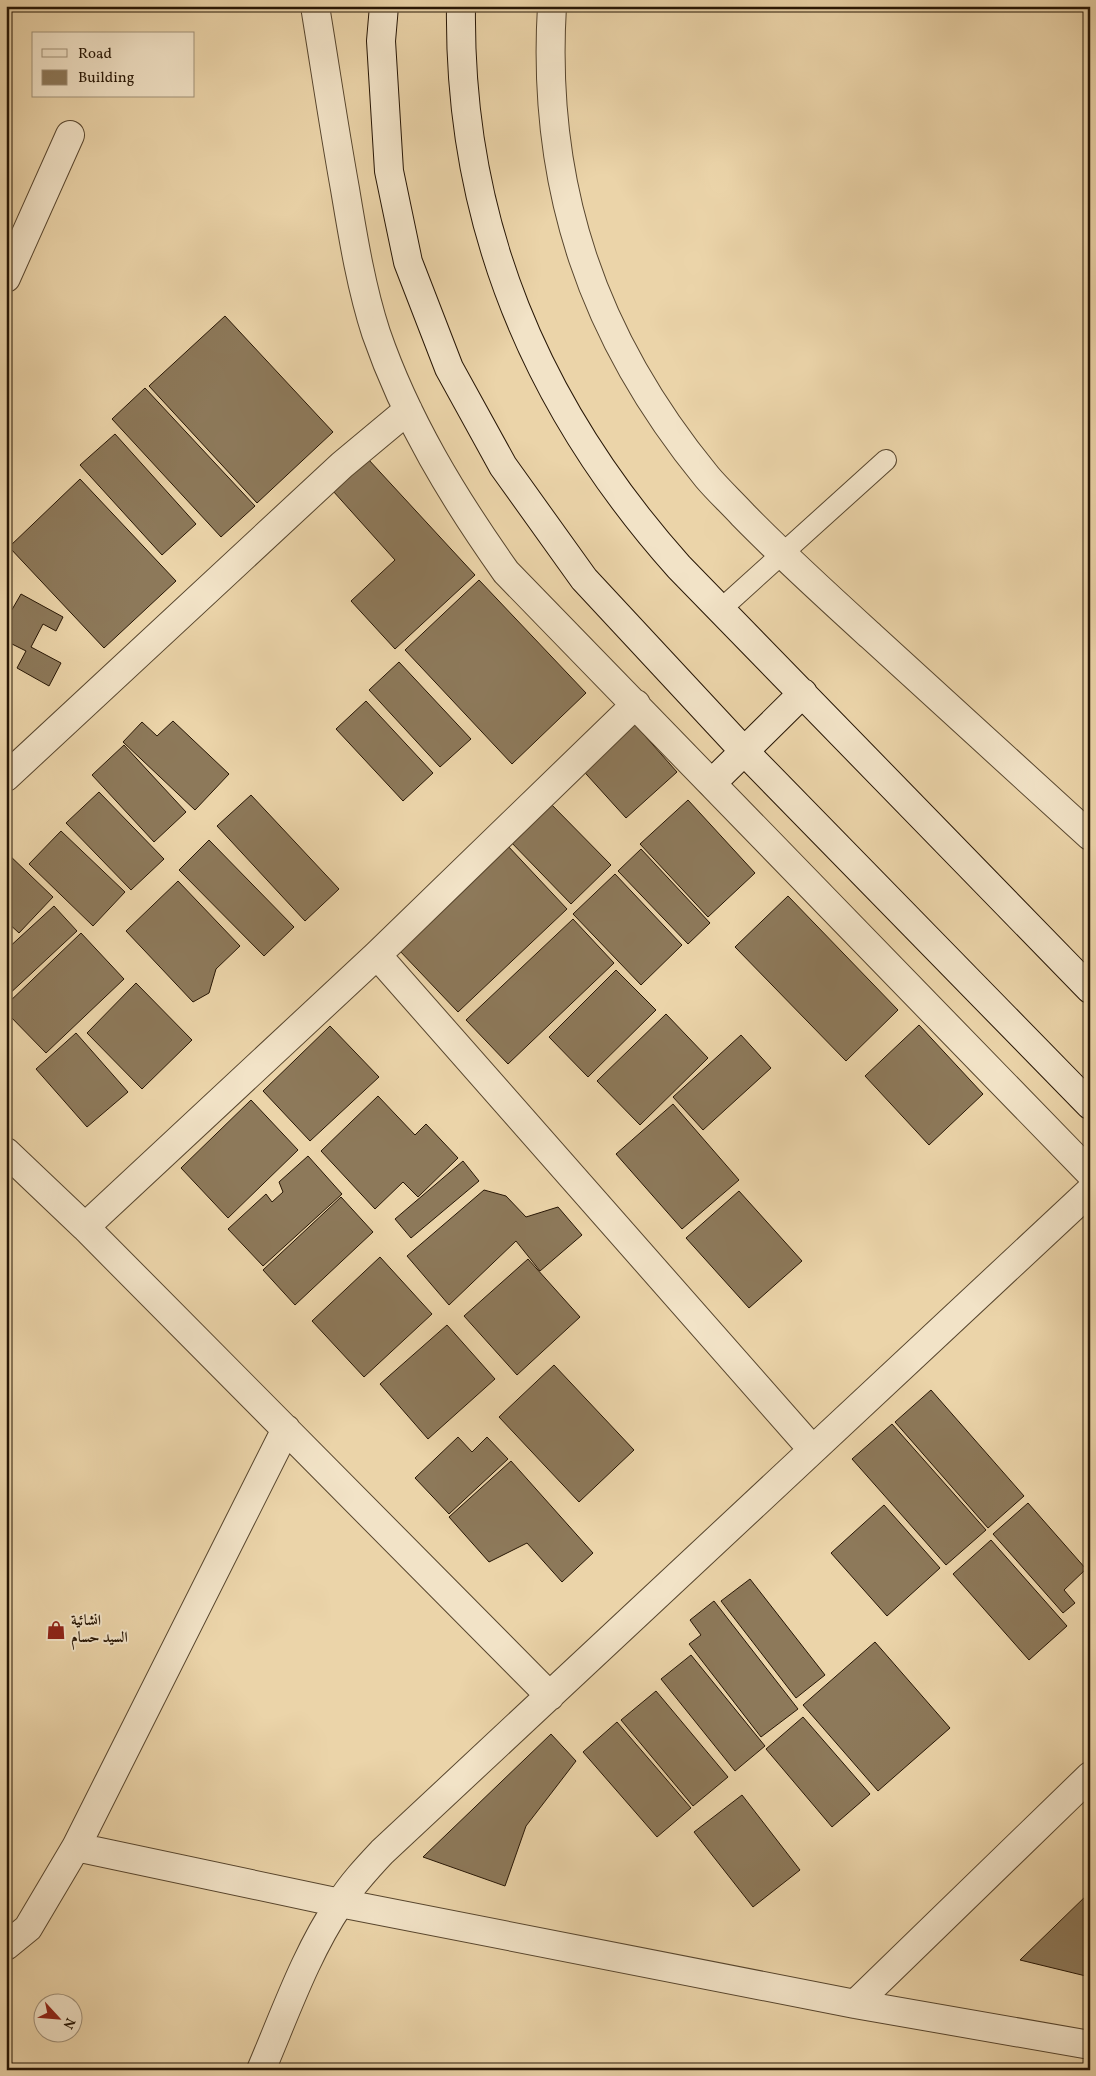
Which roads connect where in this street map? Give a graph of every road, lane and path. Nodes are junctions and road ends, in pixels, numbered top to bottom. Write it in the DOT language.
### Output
graph roads {
  1 [pos="315,6"];
  2 [pos="384,6"];
  3 [pos="461,6"];
  4 [pos="552,6"];
  5 [pos="70,135"];
  6 [pos="6,278"];
  7 [pos="408,410"];
  8 [pos="886,460"];
  9 [pos="780,554"];
  10 [pos="720,610"];
  11 [pos="803,693"];
  12 [pos="636,704"];
  13 [pos="744,751"];
  14 [pos="6,777"];
  15 [pos="712,783"];
  16 [pos="1090,836"];
  17 [pos="377,955"];
  18 [pos="1090,989"];
  19 [pos="1090,1105"];
  20 [pos="6,1152"];
  21 [pos="1090,1173"];
  22 [pos="1090,1191"];
  23 [pos="85,1226"];
  24 [pos="286,1429"];
  25 [pos="812,1449"];
  26 [pos="550,1696"];
  27 [pos="1090,1776"];
  28 [pos="76,1847"];
  29 [pos="340,1902"];
  30 [pos="6,1946"];
  31 [pos="855,2004"];
  32 [pos="1090,2045"];
  33 [pos="261,2070"];
  1 -- 7 [label="street"];
  2 -- 13 [label="street"];
  3 -- 10 [label="street"];
  4 -- 9 [label="street"];
  5 -- 6 [label="street"];
  7 -- 12 [label="street"];
  7 -- 14 [label="street"];
  8 -- 9 [label="lane"];
  9 -- 10 [label="lane"];
  9 -- 16 [label="street"];
  10 -- 11 [label="street"];
  11 -- 13 [label="street"];
  11 -- 18 [label="street"];
  12 -- 15 [label="street"];
  12 -- 17 [label="street"];
  13 -- 15 [label="street"];
  13 -- 19 [label="street"];
  15 -- 21 [label="street"];
  17 -- 23 [label="street"];
  17 -- 25 [label="street"];
  20 -- 23 [label="street"];
  22 -- 25 [label="street"];
  23 -- 24 [label="street"];
  24 -- 26 [label="street"];
  24 -- 28 [label="street"];
  25 -- 26 [label="street"];
  26 -- 29 [label="street"];
  27 -- 31 [label="street"];
  28 -- 29 [label="street"];
  28 -- 30 [label="street"];
  29 -- 31 [label="street"];
  29 -- 33 [label="street"];
  31 -- 32 [label="street"];
}
